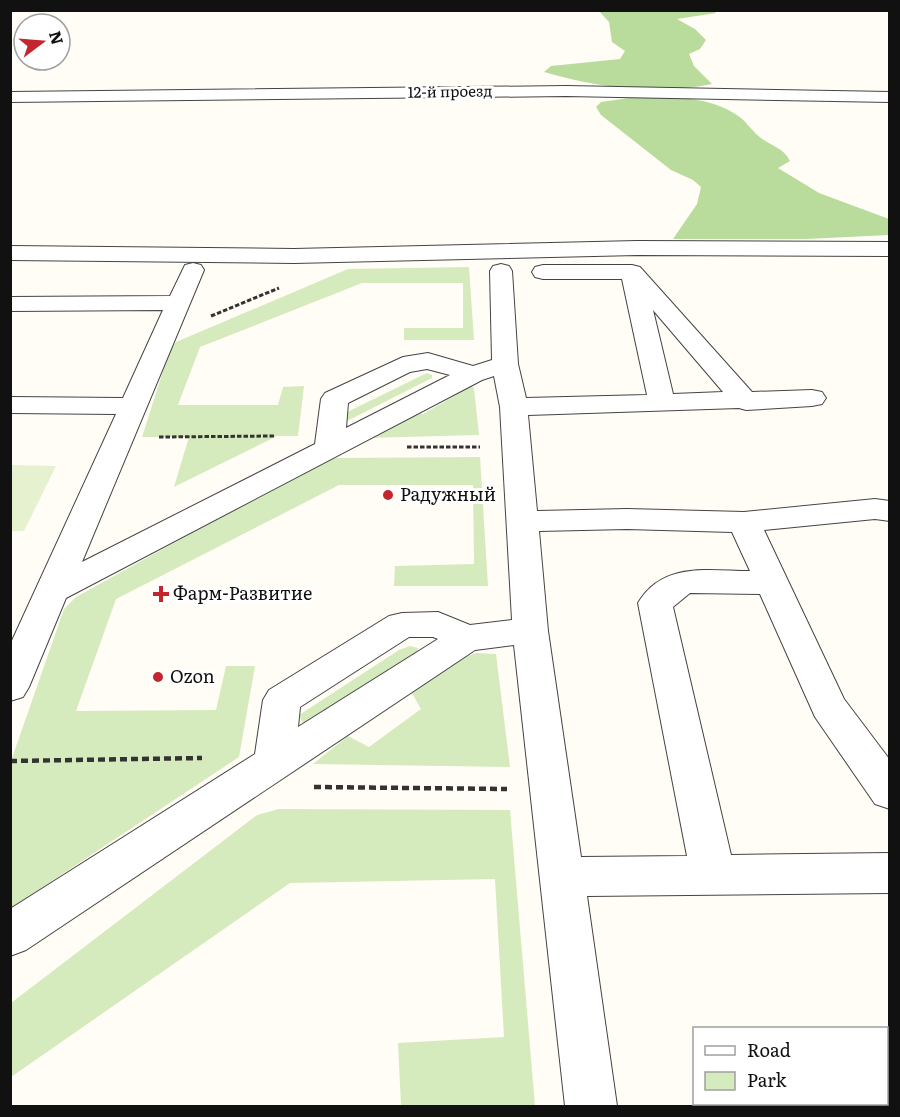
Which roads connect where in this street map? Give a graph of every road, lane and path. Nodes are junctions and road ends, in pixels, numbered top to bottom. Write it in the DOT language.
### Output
graph roads {
  1 [pos="10,97"];
  2 [pos="890,97"];
  3 [pos="890,249"];
  4 [pos="10,254"];
  5 [pos="194,270"];
  6 [pos="323,270"];
  7 [pos="10,271"];
  8 [pos="501,271"];
  9 [pos="632,272"];
  10 [pos="179,303"];
  11 [pos="10,304"];
  12 [pos="165,334"];
  13 [pos="489,369"];
  14 [pos="812,398"];
  15 [pos="746,402"];
  16 [pos="662,404"];
  17 [pos="10,405"];
  18 [pos="133,406"];
  19 [pos="514,407"];
  20 [pos="120,437"];
  21 [pos="330,442"];
  22 [pos="399,447"];
  23 [pos="517,447"];
  24 [pos="890,511"];
  25 [pos="522,521"];
  26 [pos="744,522"];
  27 [pos="772,583"];
  28 [pos="50,592"];
  29 [pos="530,631"];
  30 [pos="10,687"];
  31 [pos="203,758"];
  32 [pos="10,761"];
  33 [pos="310,787"];
  34 [pos="550,790"];
  35 [pos="890,792"];
  36 [pos="890,873"];
  37 [pos="713,875"];
  38 [pos="561,877"];
  39 [pos="10,935"];
  40 [pos="591,1107"];
  1 -- 2 [label="street, 12-й проезд"];
  3 -- 4 [label="street"];
  5 -- 6 [label="street"];
  5 -- 7 [label="street"];
  5 -- 10 [label="street"];
  6 -- 8 [label="street"];
  6 -- 12 [label="path"];
  8 -- 9 [label="street"];
  8 -- 13 [label="street"];
  9 -- 15 [label="street"];
  9 -- 16 [label="street"];
  10 -- 11 [label="street"];
  10 -- 12 [label="street"];
  12 -- 18 [label="street"];
  13 -- 19 [label="street"];
  13 -- 21 [label="street"];
  13 -- 21 [label="street"];
  14 -- 15 [label="street"];
  15 -- 16 [label="street"];
  16 -- 19 [label="street"];
  17 -- 18 [label="street"];
  18 -- 20 [label="street"];
  19 -- 23 [label="street"];
  20 -- 21 [label="path"];
  20 -- 28 [label="street"];
  21 -- 28 [label="street"];
  22 -- 23 [label="path"];
  23 -- 25 [label="street"];
  24 -- 26 [label="street"];
  25 -- 26 [label="street"];
  25 -- 29 [label="street"];
  26 -- 27 [label="street"];
  27 -- 35 [label="street"];
  27 -- 37 [label="street"];
  28 -- 30 [label="street"];
  29 -- 34 [label="street"];
  29 -- 39 [label="street"];
  31 -- 32 [label="path"];
  33 -- 34 [label="path"];
  34 -- 38 [label="street"];
  36 -- 37 [label="street"];
  37 -- 38 [label="street"];
  38 -- 40 [label="street"];
}
